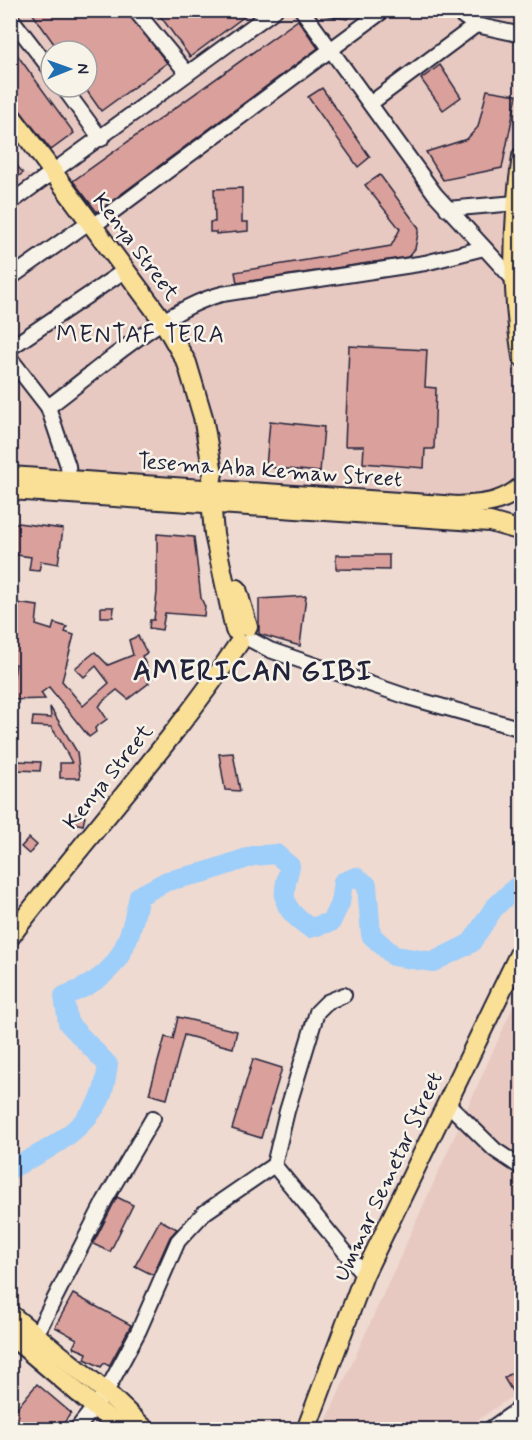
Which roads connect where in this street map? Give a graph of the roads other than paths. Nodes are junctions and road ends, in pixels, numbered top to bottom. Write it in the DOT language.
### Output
graph roads {
  1 [pos="275,10"];
  2 [pos="302,10"];
  3 [pos="384,10"];
  4 [pos="454,10"];
  5 [pos="136,11"];
  6 [pos="10,16"];
  7 [pos="476,25"];
  8 [pos="522,35"];
  9 [pos="332,51"];
  10 [pos="39,54"];
  11 [pos="187,73"];
  12 [pos="72,99"];
  13 [pos="371,103"];
  14 [pos="10,114"];
  15 [pos="101,139"];
  16 [pos="522,156"];
  17 [pos="54,173"];
  18 [pos="10,203"];
  19 [pos="516,203"];
  20 [pos="447,209"];
  21 [pos="91,224"];
  22 [pos="484,248"];
  23 [pos="124,271"];
  24 [pos="10,278"];
  25 [pos="512,278"];
  26 [pos="163,321"];
  27 [pos="10,348"];
  28 [pos="522,357"];
  29 [pos="10,358"];
  30 [pos="48,407"];
  31 [pos="12,478"];
  32 [pos="522,486"];
  33 [pos="70,487"];
  34 [pos="214,492"];
  35 [pos="522,531"];
  36 [pos="243,635"];
  37 [pos="522,729"];
  38 [pos="10,937"];
  39 [pos="522,948"];
  40 [pos="344,995"];
  41 [pos="447,1103"];
  42 [pos="153,1118"];
  43 [pos="274,1165"];
  44 [pos="522,1168"];
  45 [pos="364,1275"];
  46 [pos="10,1314"];
  47 [pos="10,1335"];
  48 [pos="32,1343"];
  49 [pos="101,1398"];
  50 [pos="522,1407"];
  51 [pos="76,1430"];
  52 [pos="122,1430"];
  53 [pos="146,1430"];
  54 [pos="306,1430"];
  55 [pos="489,1430"];
  1 -- 11 [label="street"];
  2 -- 9 [label="street"];
  3 -- 9 [label="street"];
  4 -- 7 [label="street"];
  5 -- 11 [label="street"];
  6 -- 10 [label="street"];
  7 -- 8 [label="street"];
  7 -- 13 [label="street"];
  9 -- 13 [label="street"];
  9 -- 21 [label="street"];
  11 -- 15 [label="street"];
  12 -- 15 [label="street"];
  13 -- 20 [label="street"];
  14 -- 17 [label="main road, Kenya Street"];
  15 -- 17 [label="street"];
  16 -- 19 [label="main road"];
  17 -- 18 [label="street"];
  17 -- 21 [label="main road, Kenya Street"];
  19 -- 20 [label="street"];
  19 -- 25 [label="main road"];
  20 -- 22 [label="street"];
  21 -- 23 [label="main road, Kenya Street"];
  21 -- 24 [label="street"];
  22 -- 25 [label="street"];
  22 -- 26 [label="street"];
  23 -- 26 [label="main road, Kenya Street"];
  23 -- 27 [label="street"];
  25 -- 28 [label="main road"];
  26 -- 30 [label="street"];
  26 -- 34 [label="main road, Kenya Street"];
  29 -- 30 [label="street"];
  30 -- 33 [label="street"];
  31 -- 33 [label="main road, Tesema Aba Kemaw Street"];
  32 -- 34 [label="main road, Tesema Aba Kemaw Street"];
  33 -- 34 [label="main road, Tesema Aba Kemaw Street"];
  34 -- 35 [label="main road, Tesema Aba Kemaw Street"];
  34 -- 36 [label="main road, Kenya Street"];
  36 -- 37 [label="street"];
  36 -- 38 [label="main road, Kenya Street"];
  39 -- 41 [label="main road, Ummar Semetar Street"];
  40 -- 43 [label="street"];
  41 -- 44 [label="street"];
  41 -- 45 [label="main road, Ummar Semetar Street"];
  42 -- 48 [label="street"];
  43 -- 45 [label="street"];
  43 -- 49 [label="street"];
  45 -- 54 [label="main road, Ummar Semetar Street"];
  46 -- 48 [label="main road"];
  47 -- 48 [label="main road"];
  48 -- 49 [label="main road"];
  49 -- 51 [label="street"];
  49 -- 52 [label="main road"];
  49 -- 53 [label="main road"];
  50 -- 55 [label="street"];
}
